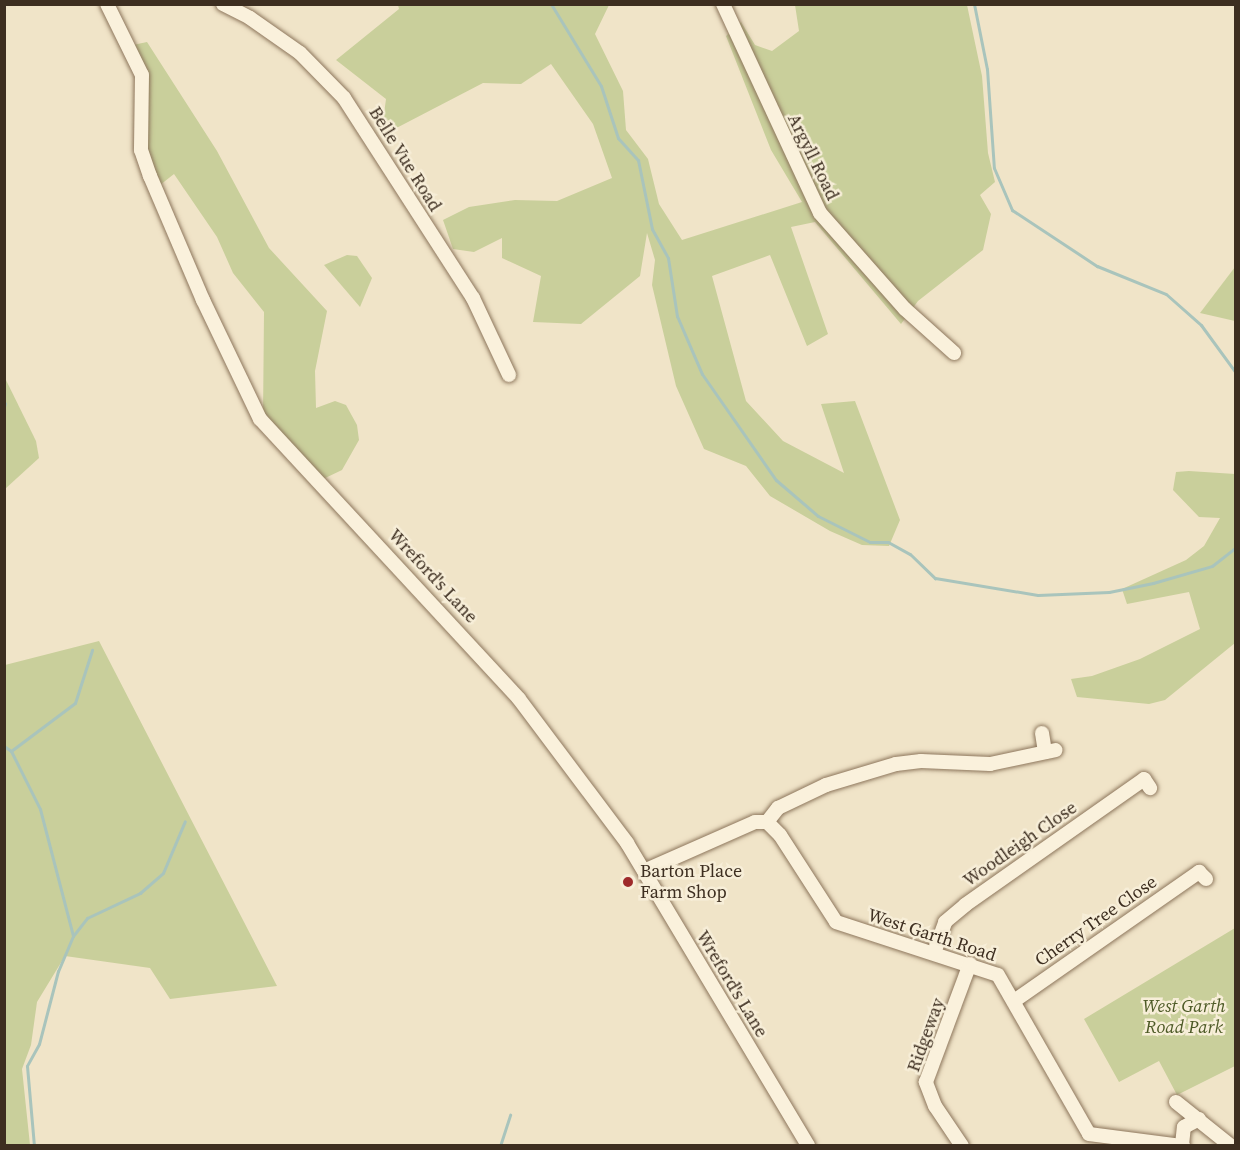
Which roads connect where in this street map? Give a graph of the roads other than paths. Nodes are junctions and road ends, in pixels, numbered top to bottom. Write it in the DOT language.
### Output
graph roads {
  1 [pos="107,4"];
  2 [pos="223,4"];
  3 [pos="723,4"];
  4 [pos="954,354"];
  5 [pos="509,375"];
  6 [pos="1042,733"];
  7 [pos="1145,779"];
  8 [pos="767,822"];
  9 [pos="644,871"];
  10 [pos="1200,872"];
  11 [pos="934,953"];
  12 [pos="970,964"];
  13 [pos="1014,1001"];
  14 [pos="1176,1102"];
  15 [pos="1198,1119"];
  16 [pos="1128,1142"];
  17 [pos="1183,1145"];
  18 [pos="808,1146"];
  19 [pos="962,1146"];
  20 [pos="1231,1146"];
  1 -- 9 [label="street, Wreford's Lane"];
  2 -- 5 [label="street, Belle Vue Road"];
  3 -- 4 [label="street, Argyll Road"];
  6 -- 8 [label="street"];
  7 -- 11 [label="street, Woodleigh Close"];
  8 -- 9 [label="street"];
  8 -- 11 [label="street, West Garth Road"];
  9 -- 18 [label="street, Wreford's Lane"];
  10 -- 13 [label="street, Cherry Tree Close"];
  11 -- 12 [label="street, West Garth Road"];
  12 -- 13 [label="street, West Garth Road"];
  12 -- 19 [label="street, Ridgeway"];
  13 -- 16 [label="street, West Garth Road"];
  14 -- 15 [label="street"];
  15 -- 17 [label="street, West Garth Road"];
  15 -- 20 [label="street"];
  16 -- 17 [label="street, West Garth Road"];
}
